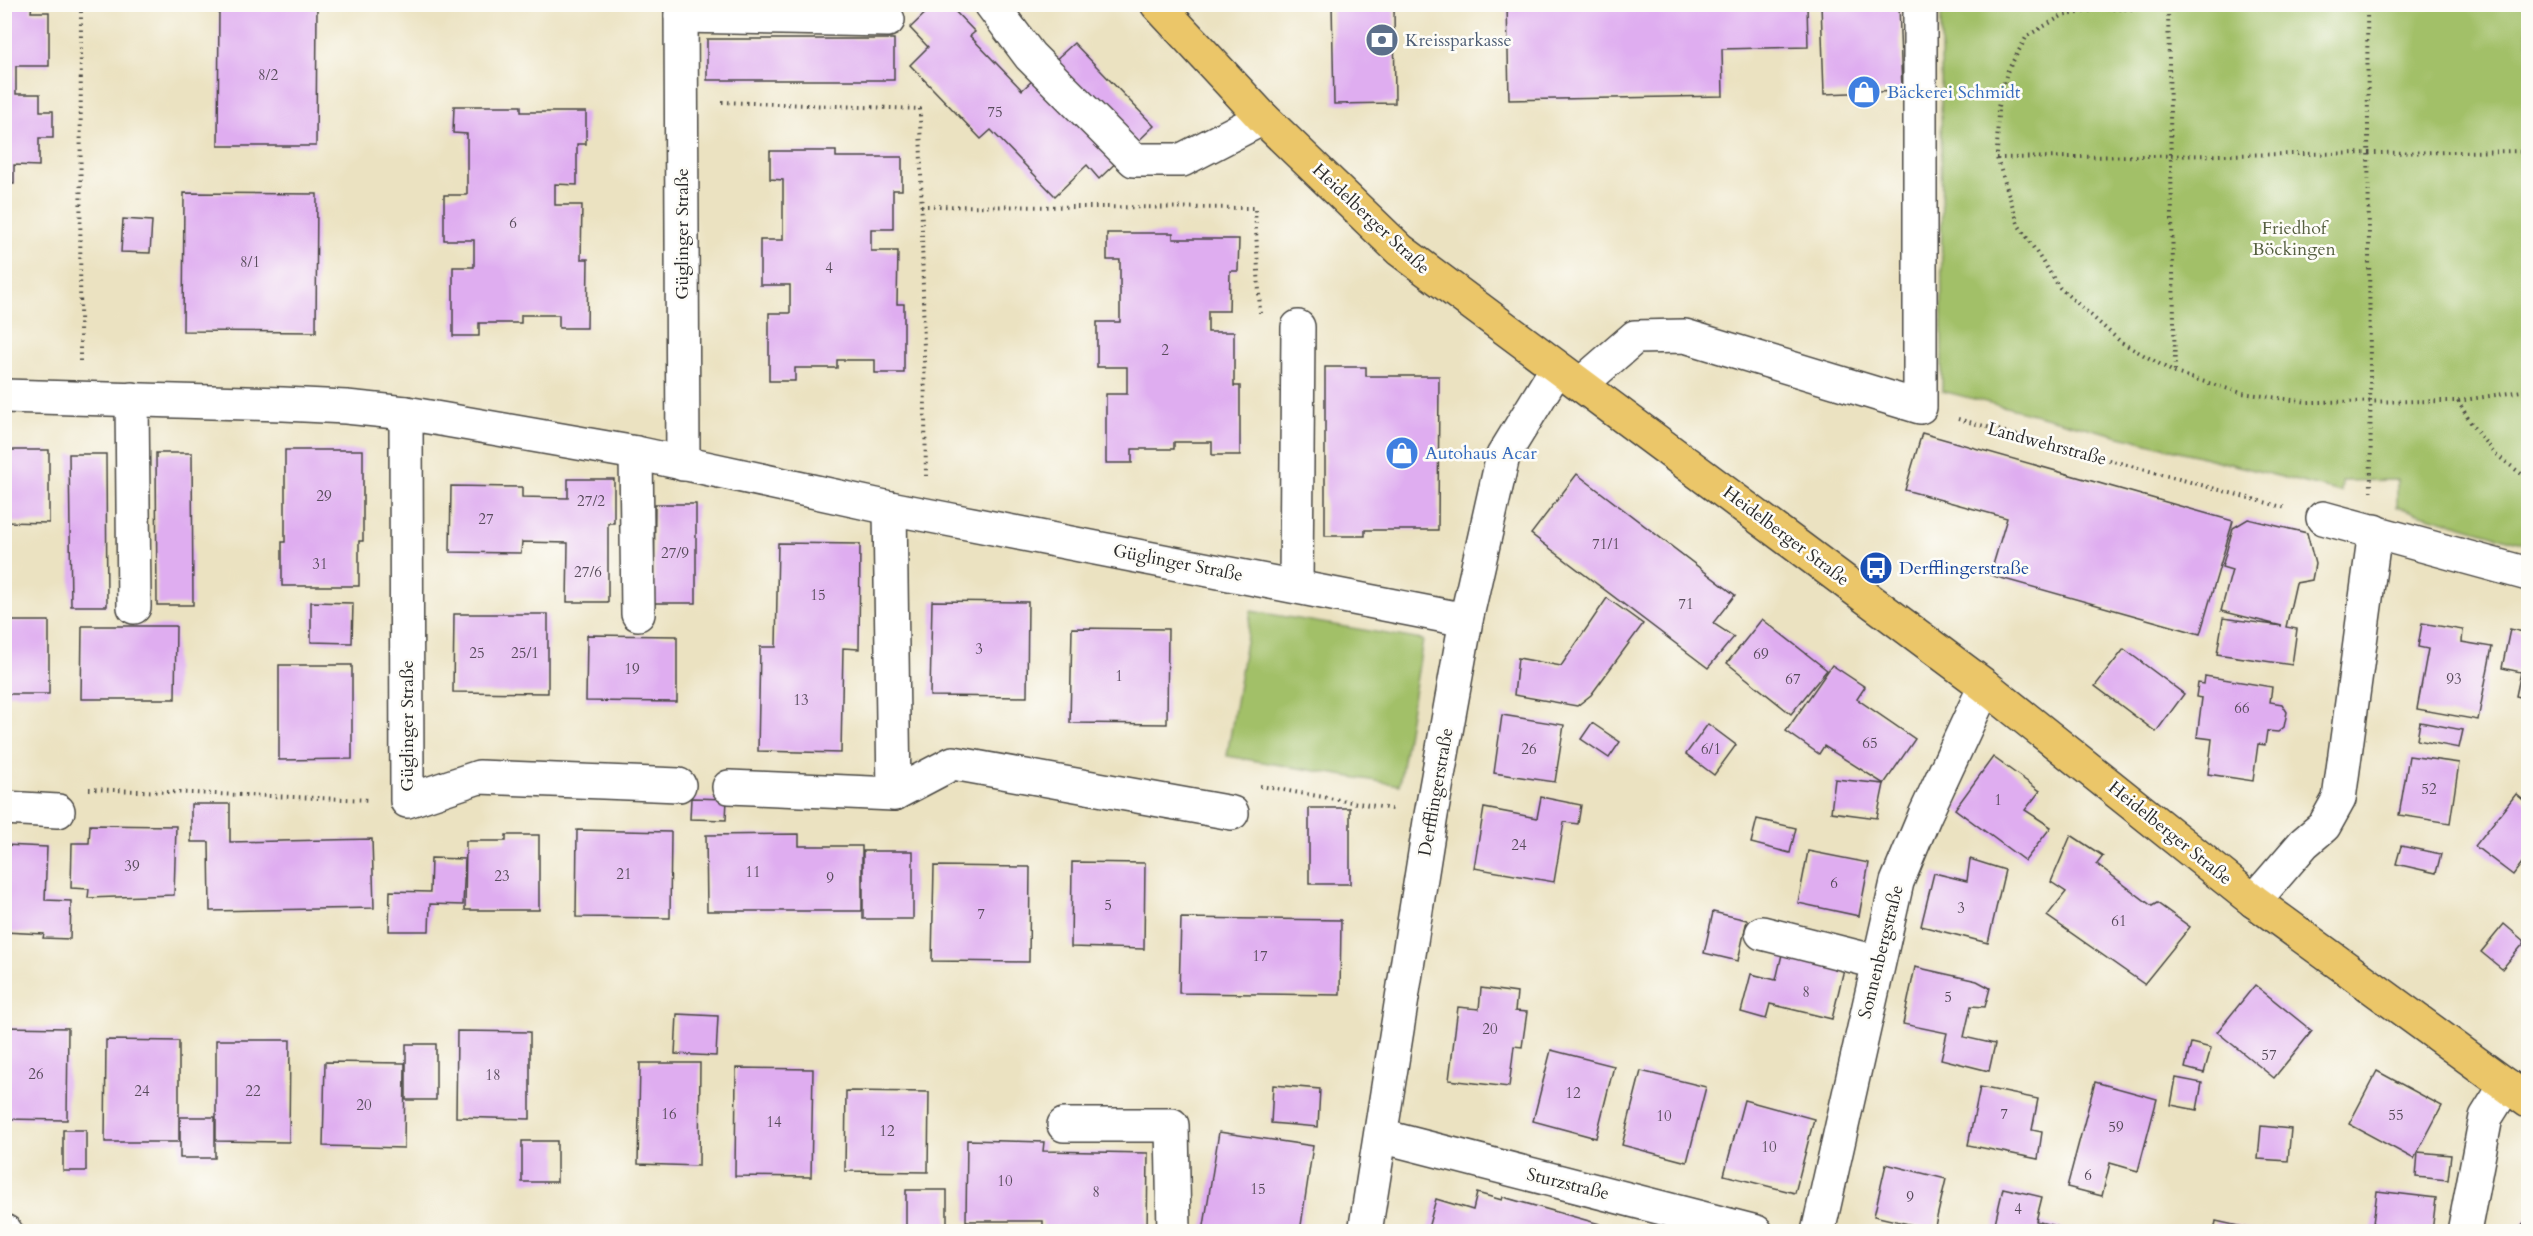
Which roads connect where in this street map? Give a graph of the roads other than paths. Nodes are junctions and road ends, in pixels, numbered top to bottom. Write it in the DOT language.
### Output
graph roads {
  1 [pos="992,4"];
  2 [pos="1157,4"];
  3 [pos="1920,4"];
  4 [pos="681,10"];
  5 [pos="888,20"];
  6 [pos="1263,118"];
  7 [pos="1298,327"];
  8 [pos="1569,376"];
  9 [pos="4,396"];
  10 [pos="132,399"];
  11 [pos="406,413"];
  12 [pos="636,453"];
  13 [pos="683,464"];
  14 [pos="890,508"];
  15 [pos="2323,518"];
  16 [pos="2375,531"];
  17 [pos="2529,574"];
  18 [pos="1296,585"];
  19 [pos="134,607"];
  20 [pos="638,614"];
  21 [pos="1466,620"];
  22 [pos="1985,686"];
  23 [pos="679,785"];
  24 [pos="729,787"];
  25 [pos="894,794"];
  26 [pos="4,808"];
  27 [pos="58,811"];
  28 [pos="1232,813"];
  29 [pos="2254,901"];
  30 [pos="1762,933"];
  31 [pos="1877,962"];
  32 [pos="2518,1093"];
  33 [pos="1064,1125"];
  34 [pos="1381,1136"];
  35 [pos="1174,1232"];
  36 [pos="1365,1232"];
  37 [pos="1756,1232"];
  38 [pos="1818,1232"];
  39 [pos="2464,1232"];
  1 -- 6 [label="street"];
  2 -- 6 [label="main road, Heidelberger Straße"];
  3 -- 8 [label="street"];
  4 -- 5 [label="street"];
  4 -- 13 [label="street, Güglinger Straße"];
  6 -- 8 [label="main road, Heidelberger Straße"];
  7 -- 18 [label="street"];
  8 -- 21 [label="street, Derfflingerstraße"];
  8 -- 22 [label="main road, Heidelberger Straße"];
  9 -- 10 [label="street, Güglinger Straße"];
  10 -- 11 [label="street, Güglinger Straße"];
  10 -- 19 [label="street"];
  11 -- 12 [label="street, Güglinger Straße"];
  11 -- 23 [label="street, Güglinger Straße"];
  12 -- 13 [label="street, Güglinger Straße"];
  12 -- 20 [label="street"];
  13 -- 14 [label="street, Güglinger Straße"];
  14 -- 18 [label="street, Güglinger Straße"];
  14 -- 25 [label="street"];
  15 -- 16 [label="street"];
  16 -- 17 [label="street"];
  16 -- 29 [label="street"];
  18 -- 21 [label="street, Güglinger Straße"];
  21 -- 34 [label="street, Derfflingerstraße"];
  22 -- 29 [label="main road, Heidelberger Straße"];
  22 -- 31 [label="street, Sonnenbergstraße"];
  24 -- 25 [label="street"];
  25 -- 28 [label="street"];
  26 -- 27 [label="street"];
  29 -- 32 [label="main road, Heidelberger Straße"];
  30 -- 31 [label="street"];
  31 -- 38 [label="street, Sonnenbergstraße"];
  32 -- 39 [label="street"];
  33 -- 35 [label="street"];
  34 -- 36 [label="street, Derfflingerstraße"];
  34 -- 37 [label="street, Sturzstraße"];
}
